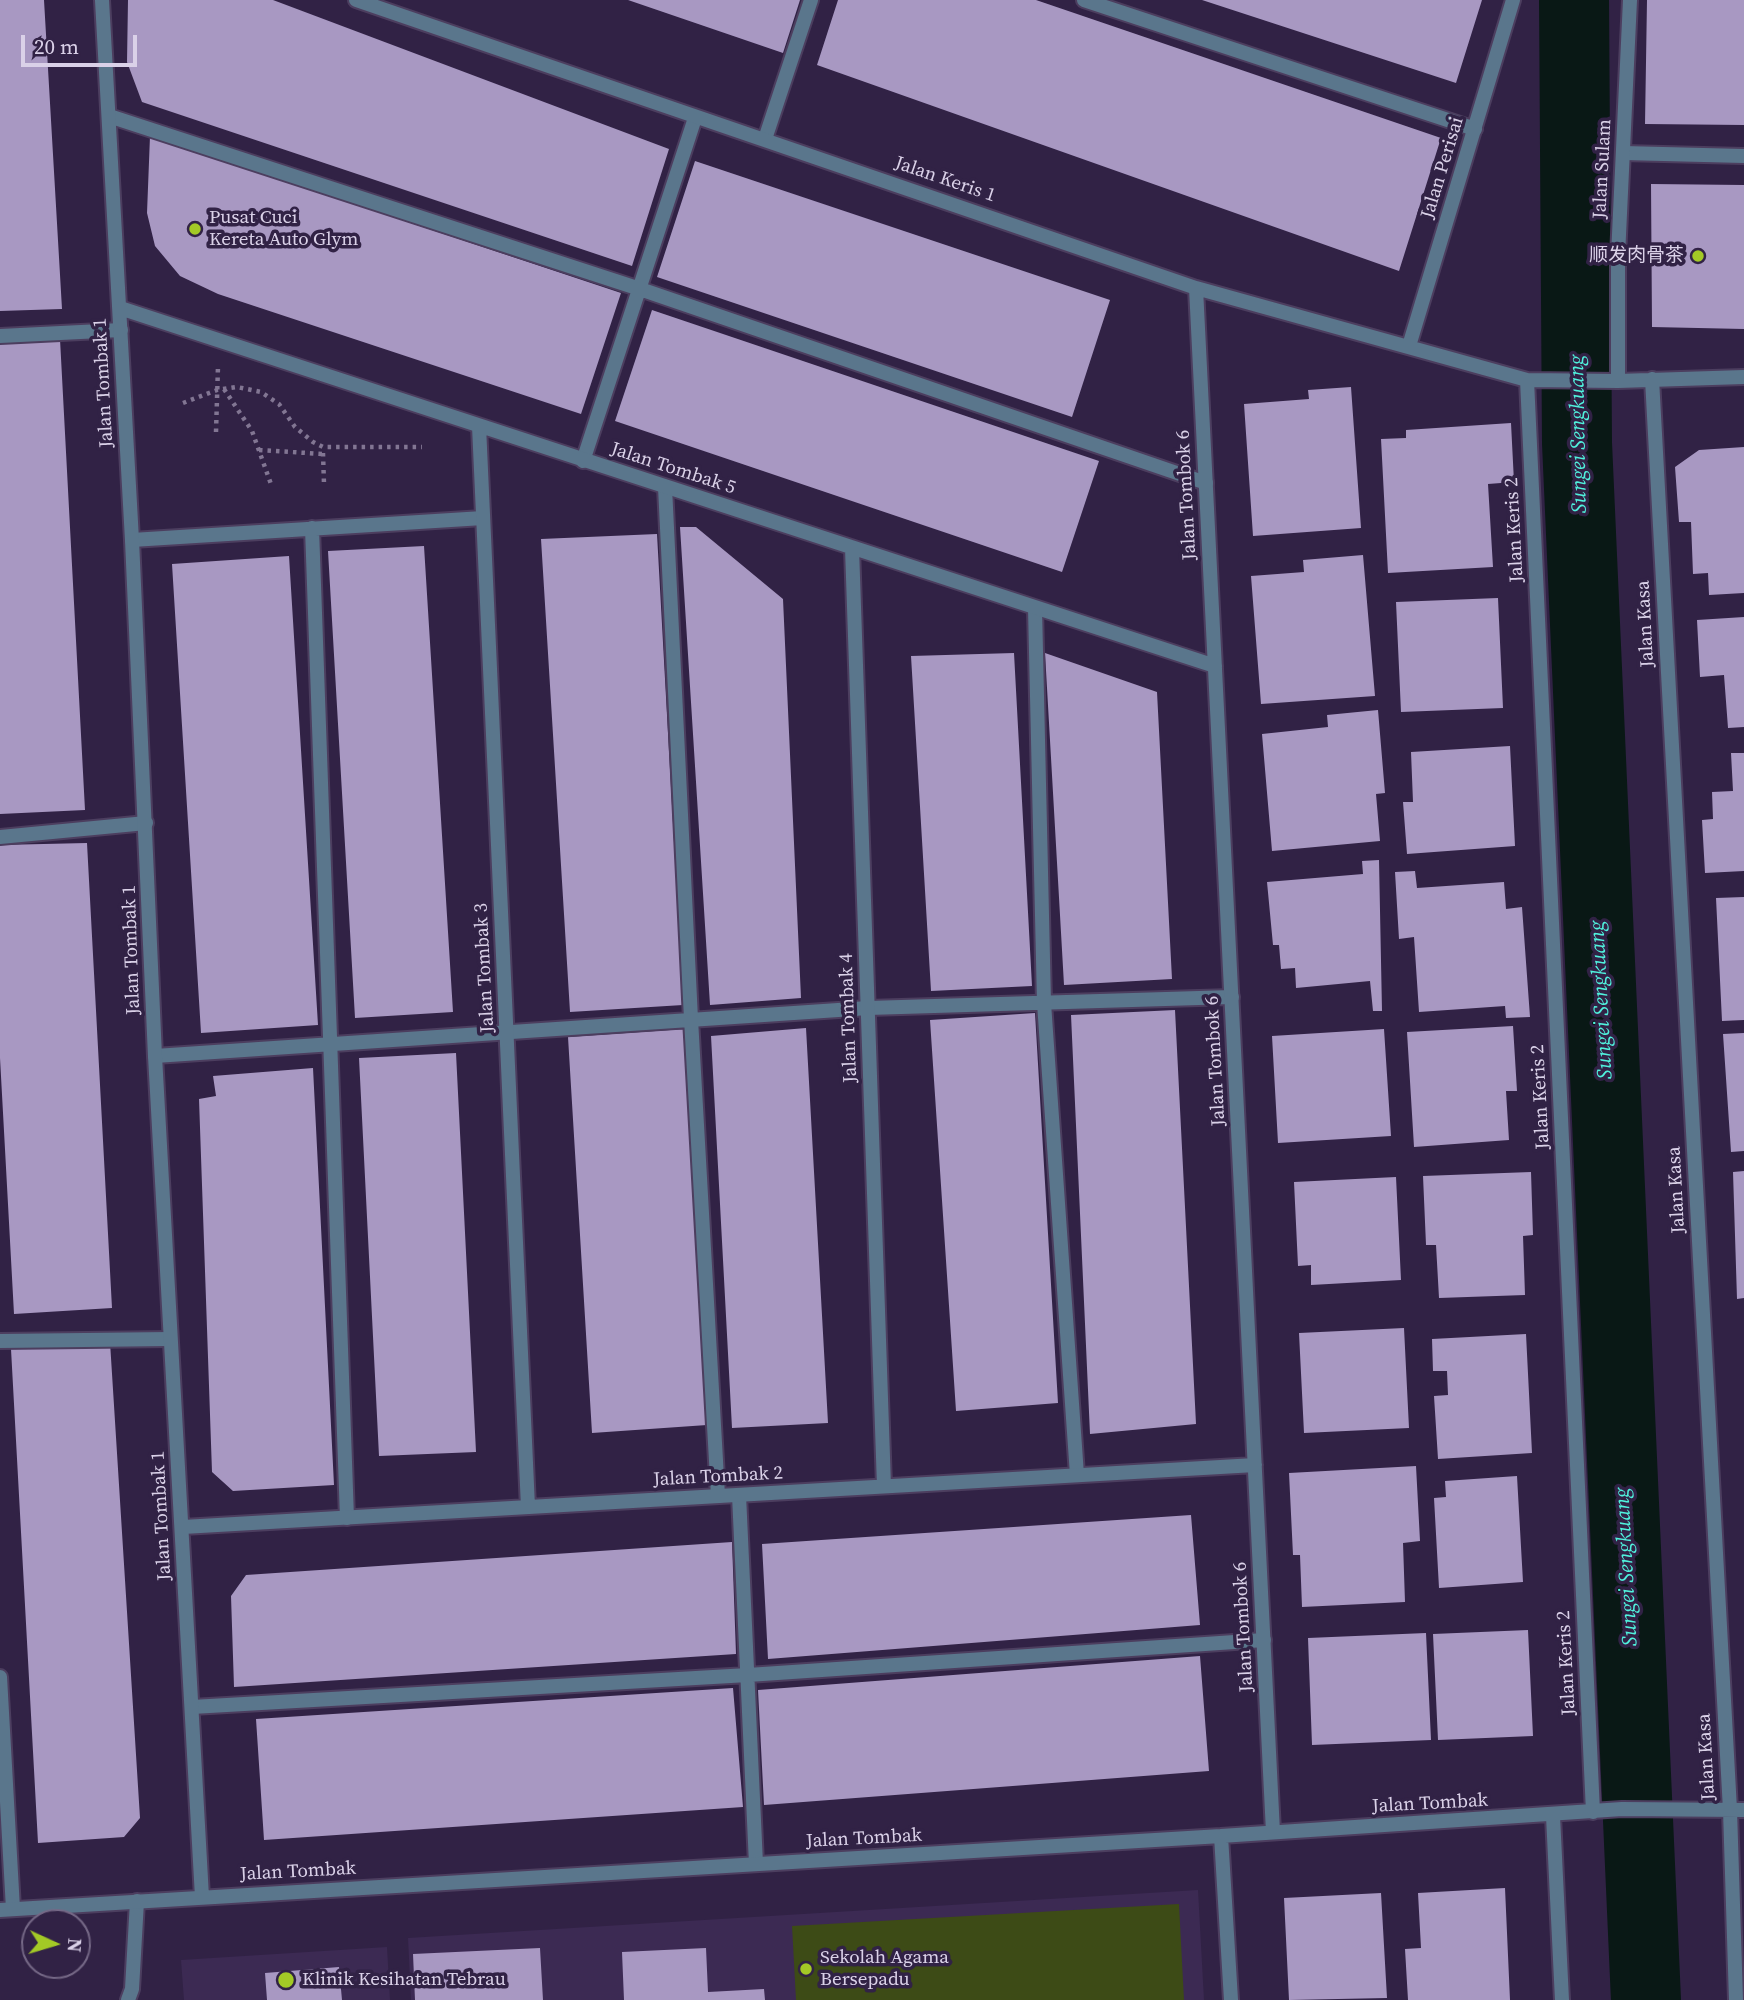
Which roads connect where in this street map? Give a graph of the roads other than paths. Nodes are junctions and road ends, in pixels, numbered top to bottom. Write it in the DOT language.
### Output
graph roads {
  1 [pos="102,0"];
  2 [pos="356,0"];
  3 [pos="811,0"];
  4 [pos="1084,0"];
  5 [pos="1513,0"];
  6 [pos="1630,0"];
  7 [pos="109,116"];
  8 [pos="695,118"];
  9 [pos="1475,129"];
  10 [pos="765,139"];
  11 [pos="1623,153"];
  12 [pos="1744,156"];
  13 [pos="1196,288"];
  14 [pos="640,289"];
  15 [pos="120,308"];
  16 [pos="121,330"];
  17 [pos="0,336"];
  18 [pos="1409,346"];
  19 [pos="1744,377"];
  20 [pos="1652,379"];
  21 [pos="1527,380"];
  22 [pos="1612,381"];
  23 [pos="479,426"];
  24 [pos="583,461"];
  25 [pos="1206,483"];
  26 [pos="665,487"];
  27 [pos="483,517"];
  28 [pos="312,528"];
  29 [pos="132,540"];
  30 [pos="852,548"];
  31 [pos="1035,608"];
  32 [pos="1215,666"];
  33 [pos="146,823"];
  34 [pos="0,837"];
  35 [pos="1232,997"];
  36 [pos="1044,1003"];
  37 [pos="867,1008"];
  38 [pos="691,1019"];
  39 [pos="507,1032"];
  40 [pos="331,1044"];
  41 [pos="155,1056"];
  42 [pos="170,1339"];
  43 [pos="0,1341"];
  44 [pos="1255,1465"];
  45 [pos="1077,1475"];
  46 [pos="884,1486"];
  47 [pos="739,1495"];
  48 [pos="718,1496"];
  49 [pos="528,1507"];
  50 [pos="347,1518"];
  51 [pos="183,1527"];
  52 [pos="1264,1640"];
  53 [pos="748,1675"];
  54 [pos="0,1677"];
  55 [pos="192,1707"];
  56 [pos="1737,1810"];
  57 [pos="1593,1812"];
  58 [pos="1553,1816"];
  59 [pos="1273,1832"];
  60 [pos="1221,1836"];
  61 [pos="756,1864"];
  62 [pos="202,1898"];
  63 [pos="137,1901"];
  64 [pos="7,1910"];
  65 [pos="128,2000"];
  66 [pos="1231,2000"];
  67 [pos="1562,2000"];
  68 [pos="1736,2000"];
  1 -- 7 [label="street, Jalan Tombak 1"];
  2 -- 8 [label="street, Jalan Keris 1"];
  3 -- 10 [label="street"];
  4 -- 9 [label="street"];
  5 -- 9 [label="street, Jalan Perisai"];
  6 -- 11 [label="street, Jalan Sulam"];
  7 -- 14 [label="street"];
  7 -- 15 [label="street, Jalan Tombak 1"];
  8 -- 10 [label="street, Jalan Keris 1"];
  8 -- 14 [label="street"];
  9 -- 18 [label="street, Jalan Perisai"];
  10 -- 13 [label="street, Jalan Keris 1"];
  11 -- 12 [label="street"];
  11 -- 22 [label="street, Jalan Sulam"];
  13 -- 18 [label="street, Jalan Keris 1"];
  13 -- 25 [label="street, Jalan Tombok 6"];
  14 -- 24 [label="street"];
  14 -- 25 [label="street"];
  15 -- 16 [label="street, Jalan Tombak 1"];
  15 -- 23 [label="street, Jalan Tombak 5"];
  16 -- 17 [label="street"];
  16 -- 29 [label="street, Jalan Tombak 1"];
  18 -- 21 [label="street, Jalan Keris 1"];
  19 -- 20 [label="street, Jalan Keris 1"];
  20 -- 22 [label="street, Jalan Keris 1"];
  20 -- 56 [label="street, Jalan Kasa"];
  21 -- 22 [label="street, Jalan Keris 1"];
  21 -- 57 [label="street, Jalan Keris 2"];
  23 -- 24 [label="street, Jalan Tombak 5"];
  23 -- 27 [label="street, Jalan Tombak 3"];
  24 -- 26 [label="street, Jalan Tombak 5"];
  25 -- 32 [label="street, Jalan Tombok 6"];
  26 -- 30 [label="street, Jalan Tombak 5"];
  26 -- 38 [label="street"];
  27 -- 28 [label="street"];
  27 -- 39 [label="street, Jalan Tombak 3"];
  28 -- 29 [label="street"];
  28 -- 40 [label="street"];
  29 -- 33 [label="street, Jalan Tombak 1"];
  30 -- 31 [label="street, Jalan Tombak 5"];
  30 -- 37 [label="street, Jalan Tombak 4"];
  31 -- 32 [label="street, Jalan Tombak 5"];
  31 -- 36 [label="street"];
  32 -- 35 [label="street, Jalan Tombok 6"];
  33 -- 34 [label="street"];
  33 -- 41 [label="street, Jalan Tombak 1"];
  35 -- 36 [label="street"];
  35 -- 44 [label="street, Jalan Tombok 6"];
  36 -- 37 [label="street"];
  36 -- 45 [label="street"];
  37 -- 38 [label="street"];
  37 -- 46 [label="street, Jalan Tombak 4"];
  38 -- 39 [label="street"];
  38 -- 48 [label="street"];
  39 -- 40 [label="street"];
  39 -- 49 [label="street, Jalan Tombak 3"];
  40 -- 41 [label="street"];
  40 -- 50 [label="street"];
  41 -- 42 [label="street, Jalan Tombak 1"];
  42 -- 43 [label="street"];
  42 -- 51 [label="street, Jalan Tombak 1"];
  44 -- 45 [label="street, Jalan Tombak 2"];
  44 -- 52 [label="street, Jalan Tombok 6"];
  45 -- 46 [label="street, Jalan Tombak 2"];
  46 -- 47 [label="street, Jalan Tombak 2"];
  47 -- 48 [label="street, Jalan Tombak 2"];
  47 -- 53 [label="street"];
  48 -- 49 [label="street, Jalan Tombak 2"];
  49 -- 50 [label="street, Jalan Tombak 2"];
  50 -- 51 [label="street, Jalan Tombak 2"];
  51 -- 55 [label="street, Jalan Tombak 1"];
  52 -- 53 [label="street"];
  52 -- 59 [label="street, Jalan Tombok 6"];
  53 -- 55 [label="street"];
  53 -- 61 [label="street"];
  54 -- 64 [label="street"];
  55 -- 62 [label="street, Jalan Tombak 1"];
  56 -- 57 [label="street, Jalan Tombak"];
  56 -- 68 [label="street, Jalan Kasa"];
  57 -- 58 [label="street, Jalan Tombak"];
  58 -- 59 [label="street, Jalan Tombak"];
  58 -- 67 [label="street"];
  59 -- 60 [label="street, Jalan Tombak"];
  60 -- 61 [label="street, Jalan Tombak"];
  60 -- 66 [label="street"];
  61 -- 62 [label="street, Jalan Tombak"];
  62 -- 63 [label="street, Jalan Tombak"];
  63 -- 64 [label="street, Jalan Tombak"];
  63 -- 65 [label="street"];
}
